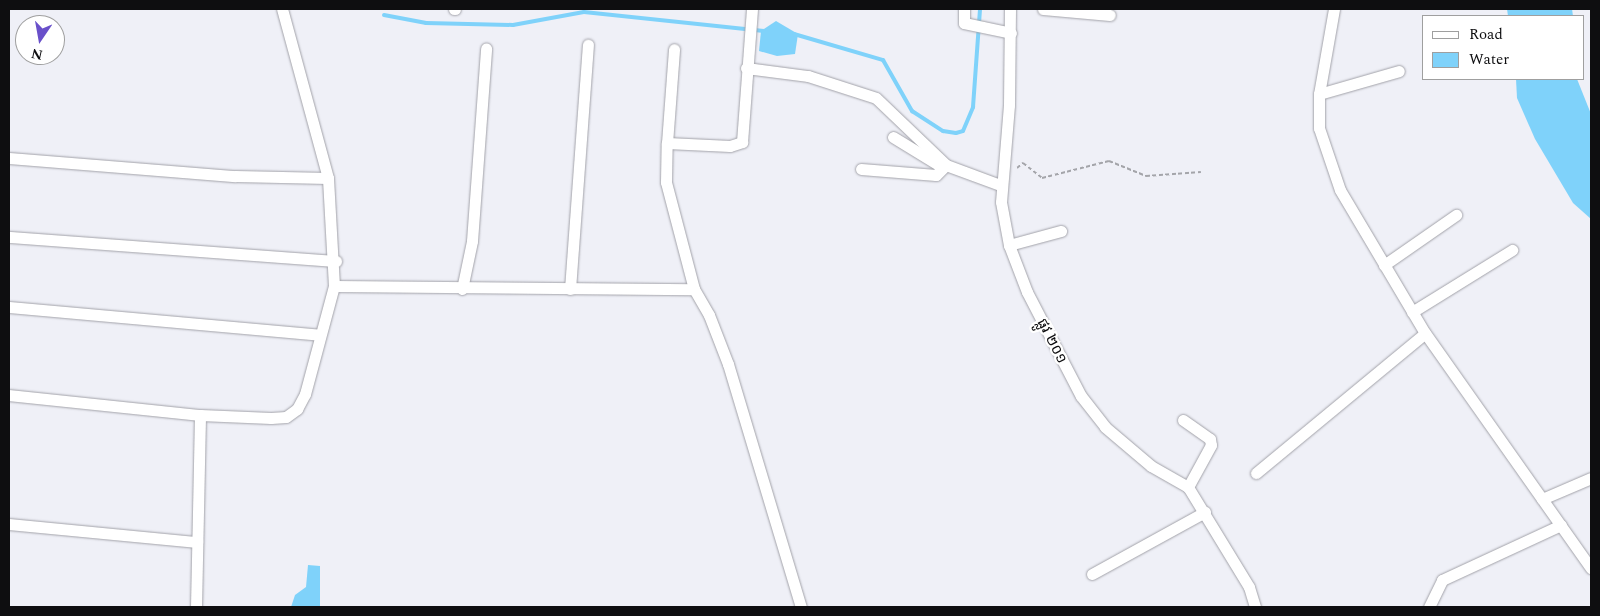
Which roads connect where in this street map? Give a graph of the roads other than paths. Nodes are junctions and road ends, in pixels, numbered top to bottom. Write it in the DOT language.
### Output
graph roads {
  1 [pos="282,9"];
  2 [pos="752,9"];
  3 [pos="964,9"];
  4 [pos="1010,9"];
  5 [pos="1043,9"];
  6 [pos="1334,9"];
  7 [pos="1110,15"];
  8 [pos="1011,33"];
  9 [pos="588,45"];
  10 [pos="486,48"];
  11 [pos="674,49"];
  12 [pos="746,68"];
  13 [pos="1399,71"];
  14 [pos="1319,94"];
  15 [pos="893,137"];
  16 [pos="667,143"];
  17 [pos="9,158"];
  18 [pos="944,167"];
  19 [pos="861,169"];
  20 [pos="328,178"];
  21 [pos="1001,181"];
  22 [pos="1456,215"];
  23 [pos="1061,231"];
  24 [pos="9,237"];
  25 [pos="1009,245"];
  26 [pos="1512,250"];
  27 [pos="336,261"];
  28 [pos="1384,265"];
  29 [pos="334,286"];
  30 [pos="570,288"];
  31 [pos="462,289"];
  32 [pos="694,289"];
  33 [pos="9,307"];
  34 [pos="1412,312"];
  35 [pos="1425,333"];
  36 [pos="320,335"];
  37 [pos="9,395"];
  38 [pos="200,415"];
  39 [pos="1183,420"];
  40 [pos="1256,473"];
  41 [pos="1591,478"];
  42 [pos="1188,487"];
  43 [pos="1542,499"];
  44 [pos="1205,512"];
  45 [pos="9,524"];
  46 [pos="1561,525"];
  47 [pos="197,542"];
  48 [pos="1591,568"];
  49 [pos="1092,574"];
  50 [pos="196,607"];
  51 [pos="801,607"];
  52 [pos="1255,607"];
  53 [pos="1428,607"];
  1 -- 20 [label="street"];
  2 -- 12 [label="street"];
  3 -- 8 [label="street"];
  4 -- 8 [label="street, ផ្លូវ ២០១"];
  5 -- 7 [label="street"];
  6 -- 14 [label="street"];
  8 -- 21 [label="street, ផ្លូវ ២០១"];
  9 -- 30 [label="street"];
  10 -- 31 [label="street"];
  11 -- 16 [label="street"];
  12 -- 16 [label="street"];
  12 -- 18 [label="street"];
  13 -- 14 [label="street"];
  14 -- 28 [label="street"];
  15 -- 18 [label="street"];
  16 -- 32 [label="street"];
  17 -- 20 [label="street"];
  18 -- 19 [label="street"];
  18 -- 21 [label="street"];
  20 -- 27 [label="street"];
  21 -- 25 [label="street, ផ្លូវ ២០១"];
  22 -- 28 [label="street"];
  23 -- 25 [label="street"];
  24 -- 27 [label="street"];
  25 -- 42 [label="street, ផ្លូវ ២០១"];
  26 -- 34 [label="street"];
  27 -- 29 [label="street"];
  28 -- 34 [label="street"];
  29 -- 31 [label="street"];
  29 -- 36 [label="street"];
  30 -- 31 [label="street"];
  30 -- 32 [label="street"];
  32 -- 51 [label="street"];
  33 -- 36 [label="street"];
  34 -- 35 [label="street"];
  35 -- 40 [label="street"];
  35 -- 43 [label="street"];
  36 -- 38 [label="street"];
  37 -- 38 [label="street"];
  38 -- 47 [label="street"];
  39 -- 42 [label="street"];
  41 -- 43 [label="street"];
  42 -- 44 [label="street, ផ្លូវ ២០១"];
  43 -- 46 [label="street"];
  44 -- 49 [label="street"];
  44 -- 52 [label="street, ផ្លូវ ២០១"];
  45 -- 47 [label="street"];
  46 -- 48 [label="street"];
  46 -- 53 [label="street"];
  47 -- 50 [label="street"];
}
